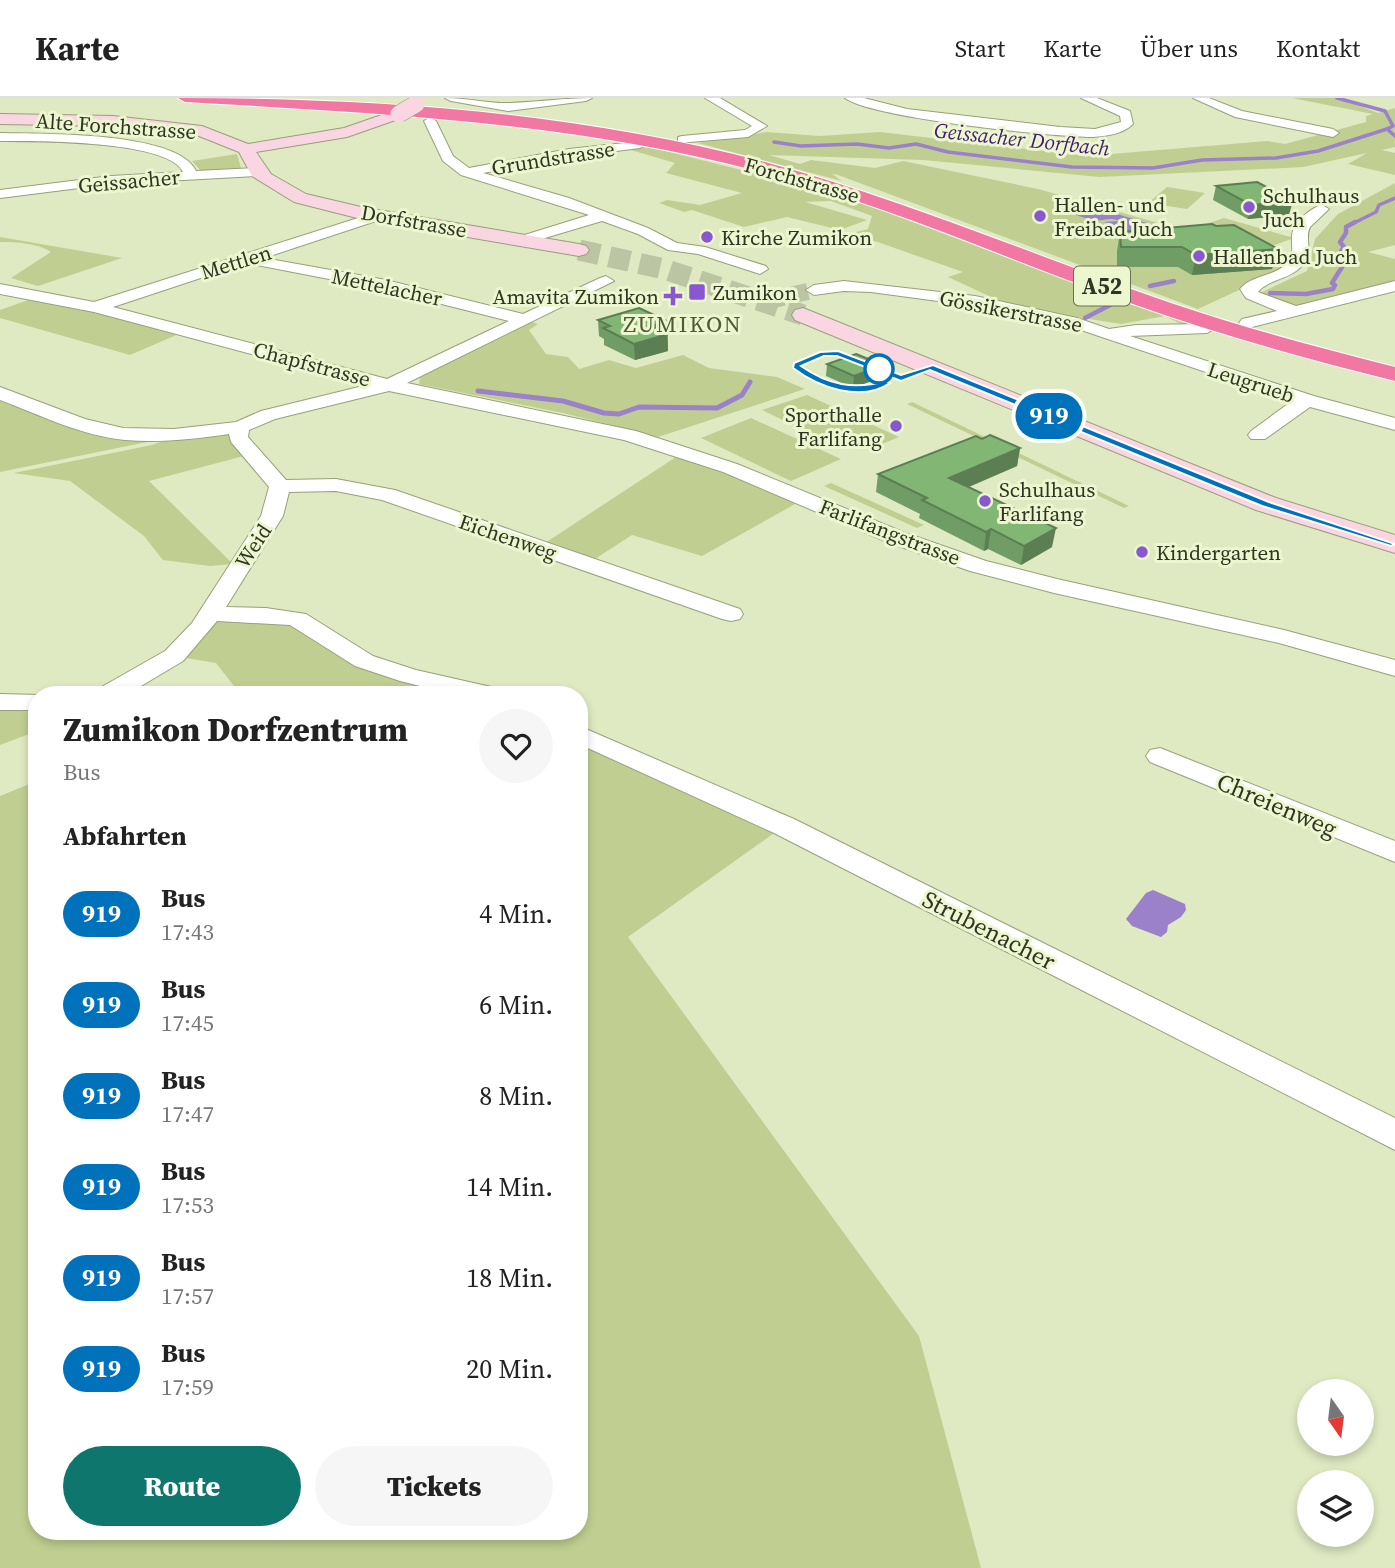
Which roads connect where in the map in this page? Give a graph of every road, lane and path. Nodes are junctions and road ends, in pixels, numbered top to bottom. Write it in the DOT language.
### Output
graph roads {
  1 [pos="186,98"];
  2 [pos="227,98"];
  3 [pos="280,98"];
  4 [pos="451,98"];
  5 [pos="586,98"];
  6 [pos="711,98"];
  7 [pos="851,98"];
  8 [pos="1087,98"];
  9 [pos="1199,98"];
  10 [pos="421,101"];
  11 [pos="396,116"];
  12 [pos="0,119"];
  13 [pos="430,121"];
  14 [pos="1333,133"];
  15 [pos="0,137"];
  16 [pos="640,144"];
  17 [pos="684,145"];
  18 [pos="246,149"];
  19 [pos="258,172"];
  20 [pos="466,173"];
  21 [pos="191,176"];
  22 [pos="0,194"];
  23 [pos="1322,209"];
  24 [pos="377,216"];
  25 [pos="602,216"];
  26 [pos="523,240"];
  27 [pos="579,250"];
  28 [pos="247,259"];
  29 [pos="760,269"];
  30 [pos="607,281"];
  31 [pos="1395,286"];
  32 [pos="0,289"];
  33 [pos="814,290"];
  34 [pos="95,307"];
  35 [pos="1296,312"];
  36 [pos="803,314"];
  37 [pos="526,320"];
  38 [pos="1248,323"];
  39 [pos="1207,328"];
  40 [pos="1108,334"];
  41 [pos="1395,372"];
  42 [pos="389,385"];
  43 [pos="0,393"];
  44 [pos="1307,400"];
  45 [pos="1395,424"];
  46 [pos="240,427"];
  47 [pos="1258,435"];
  48 [pos="280,486"];
  49 [pos="1395,544"];
  50 [pos="209,614"];
  51 [pos="730,614"];
  52 [pos="1395,668"];
  53 [pos="122,686"];
  54 [pos="452,686"];
  55 [pos="0,702"];
  56 [pos="28,702"];
  57 [pos="588,738"];
  58 [pos="1160,756"];
  59 [pos="1395,852"];
  60 [pos="1395,1135"];
  1 -- 11 [label="highway"];
  1 -- 17 [label="highway, Forchstrasse / A52"];
  2 -- 17 [label="highway, Forchstrasse / A52"];
  3 -- 10 [label="highway"];
  4 -- 5 [label="street"];
  6 -- 17 [label="street"];
  7 -- 8 [label="street"];
  9 -- 14 [label="street"];
  10 -- 11 [label="street, bridge"];
  10 -- 17 [label="highway"];
  11 -- 13 [label="street"];
  11 -- 18 [label="street"];
  12 -- 18 [label="street, Alte Forchstrasse"];
  13 -- 17 [label="highway"];
  13 -- 20 [label="street"];
  15 -- 21 [label="street"];
  16 -- 20 [label="street, Grundstrasse"];
  17 -- 41 [label="highway, Forchstrasse / A52"];
  18 -- 19 [label="street"];
  19 -- 21 [label="street, Geissacher"];
  19 -- 24 [label="street, Dorfstrasse"];
  20 -- 25 [label="street"];
  21 -- 22 [label="street, Geissacher"];
  23 -- 35 [label="street"];
  24 -- 26 [label="street, Dorfstrasse"];
  24 -- 28 [label="street, Mettlen"];
  25 -- 26 [label="street"];
  25 -- 29 [label="street"];
  26 -- 27 [label="street, Dorfstrasse"];
  28 -- 34 [label="street, Mettlen"];
  28 -- 37 [label="street, Mettelacher"];
  30 -- 37 [label="street, Chapfstrasse"];
  31 -- 35 [label="street"];
  32 -- 34 [label="street, Chapfstrasse"];
  33 -- 40 [label="street, Gössikerstrasse"];
  34 -- 42 [label="street, Chapfstrasse"];
  35 -- 38 [label="street"];
  36 -- 49 [label="street"];
  37 -- 42 [label="street, Chapfstrasse"];
  39 -- 40 [label="street, Gössikerstrasse"];
  40 -- 44 [label="street, Leugrueb"];
  42 -- 46 [label="street"];
  42 -- 52 [label="street, Farlifangstrasse"];
  43 -- 46 [label="street"];
  44 -- 45 [label="street, Leugrueb"];
  44 -- 47 [label="street"];
  46 -- 48 [label="street"];
  48 -- 50 [label="street, Weid"];
  48 -- 51 [label="street, Eichenweg"];
  50 -- 53 [label="street, Weid"];
  50 -- 54 [label="street"];
  55 -- 56 [label="street"];
  57 -- 60 [label="street, Strubenacher"];
  58 -- 59 [label="street, Chreienweg"];
}
